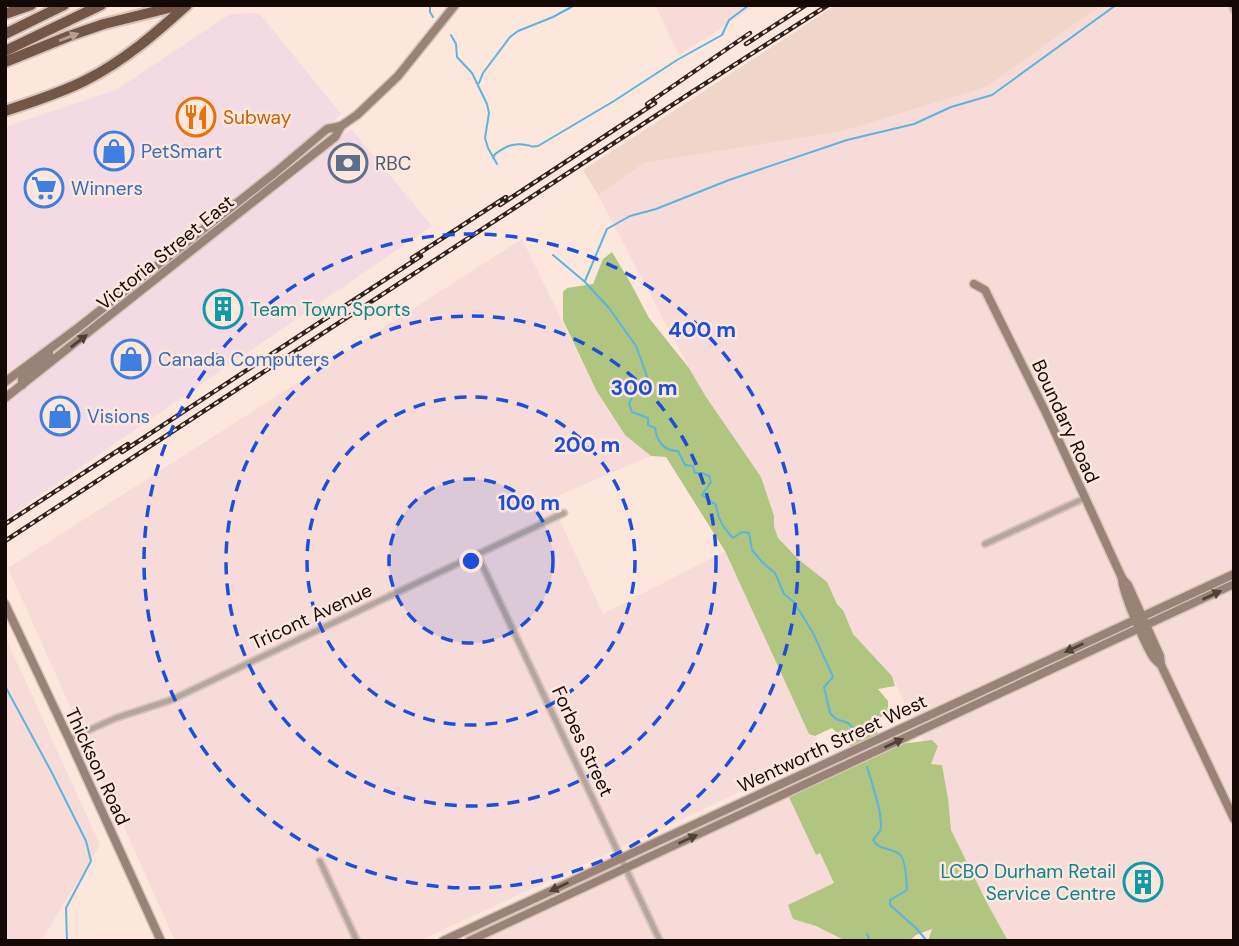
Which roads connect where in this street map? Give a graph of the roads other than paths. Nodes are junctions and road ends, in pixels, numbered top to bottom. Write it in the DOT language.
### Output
graph roads {
  1 [pos="31,5"];
  2 [pos="64,5"];
  3 [pos="101,5"];
  4 [pos="181,5"];
  5 [pos="187,5"];
  6 [pos="455,5"];
  7 [pos="5,15"];
  8 [pos="5,34"];
  9 [pos="5,51"];
  10 [pos="5,62"];
  11 [pos="5,110"];
  12 [pos="341,126"];
  13 [pos="974,284"];
  14 [pos="49,350"];
  15 [pos="5,383"];
  16 [pos="22,386"];
  17 [pos="5,398"];
  18 [pos="1085,498"];
  19 [pos="564,513"];
  20 [pos="985,544"];
  21 [pos="477,554"];
  22 [pos="1234,574"];
  23 [pos="1234,584"];
  24 [pos="5,604"];
  25 [pos="1141,623"];
  26 [pos="69,739"];
  27 [pos="1234,819"];
  28 [pos="621,858"];
  29 [pos="320,861"];
  30 [pos="626,868"];
  31 [pos="161,941"];
  32 [pos="357,941"];
  33 [pos="443,941"];
  34 [pos="469,941"];
  35 [pos="660,941"];
  1 -- 7 [label="highway"];
  2 -- 8 [label="highway"];
  3 -- 9 [label="highway"];
  10 -- 4 [label="highway, one-way"];
  5 -- 11 [label="highway"];
  6 -- 12 [label="main road, Victoria Street East"];
  12 -- 14 [label="main road, Victoria Street East"];
  16 -- 12 [label="main road, Victoria Street East, one-way"];
  13 -- 18 [label="main road, Boundary Road"];
  14 -- 15 [label="main road, Victoria Street East"];
  14 -- 16 [label="main road"];
  16 -- 17 [label="main road, Victoria Street East"];
  18 -- 20 [label="street"];
  18 -- 25 [label="main road, Boundary Road"];
  19 -- 21 [label="street, Tricont Avenue"];
  21 -- 26 [label="street, Tricont Avenue"];
  21 -- 28 [label="street, Forbes Street"];
  22 -- 25 [label="main road, Wentworth Street West"];
  25 -- 23 [label="main road, Wentworth Street West, one-way"];
  24 -- 26 [label="main road, Thickson Road"];
  25 -- 27 [label="main road, Boundary Road"];
  25 -- 28 [label="main road, Wentworth Street West, one-way"];
  30 -- 25 [label="main road, Wentworth Street West, one-way"];
  26 -- 31 [label="main road, Thickson Road"];
  28 -- 30 [label="street, Forbes Street"];
  28 -- 33 [label="main road, Wentworth Street West, one-way"];
  29 -- 32 [label="street"];
  30 -- 34 [label="main road, Wentworth Street West"];
  30 -- 35 [label="street, Forbes Street"];
}
